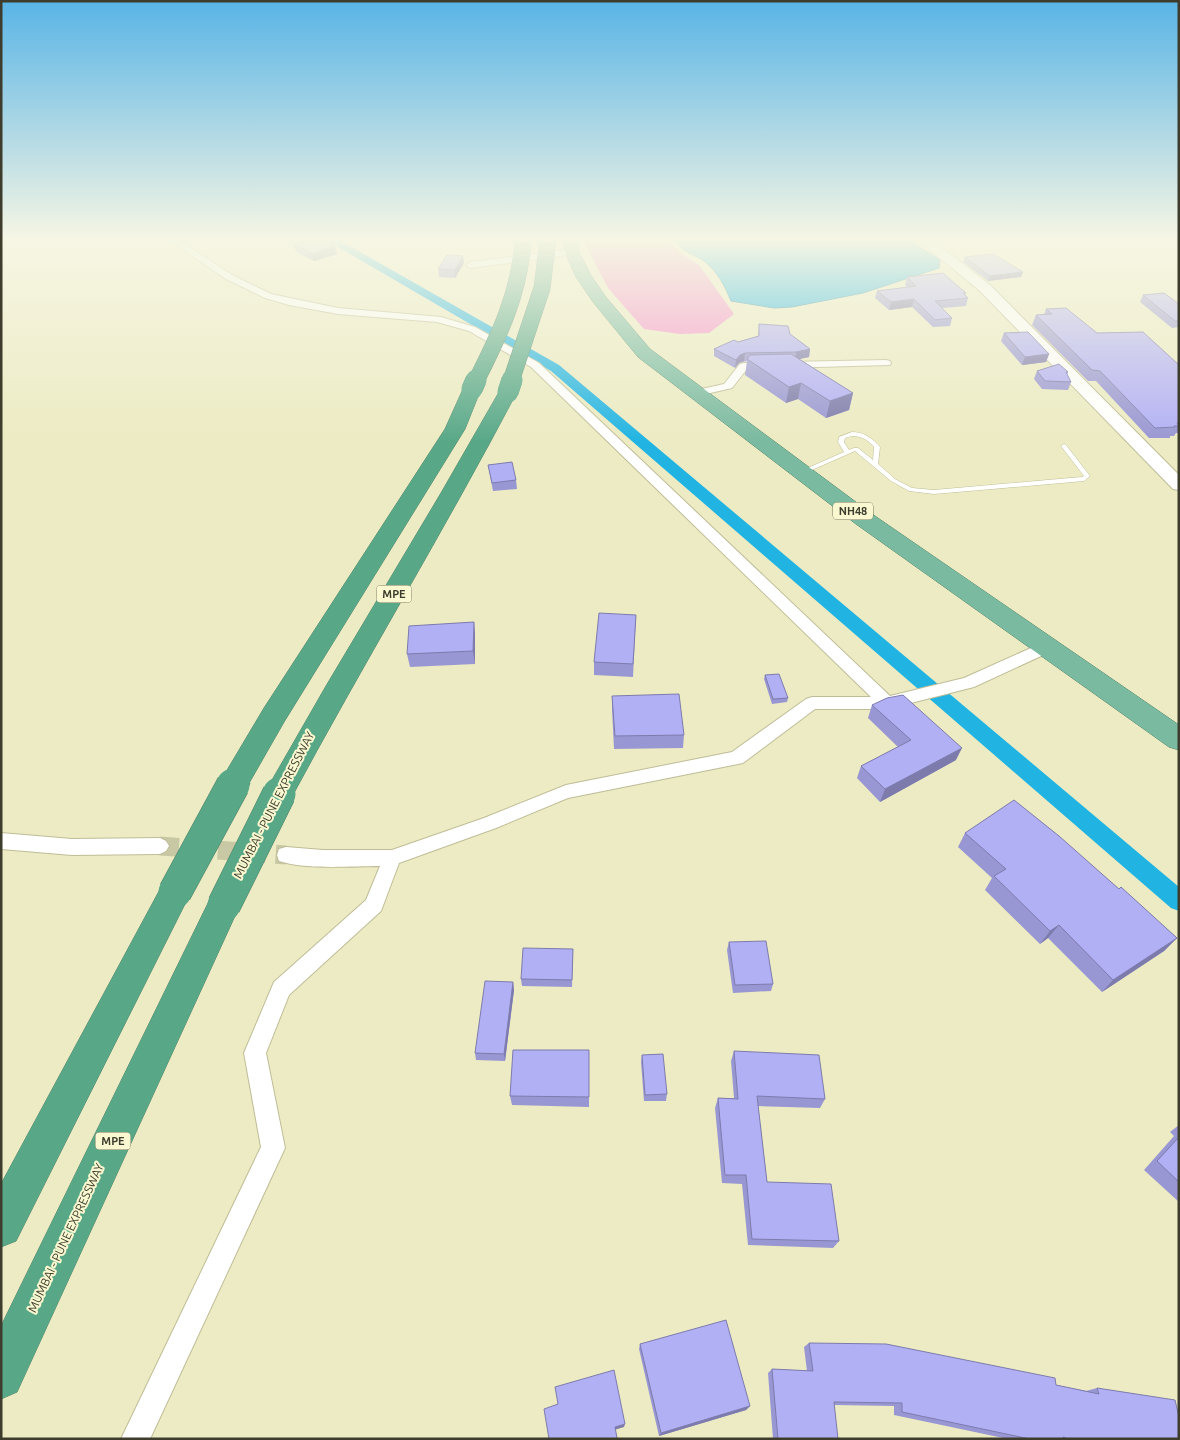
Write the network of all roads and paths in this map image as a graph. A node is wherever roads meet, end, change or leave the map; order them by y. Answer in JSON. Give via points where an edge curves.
{"nodes":[{"id":1,"x":317,"y":307,"type":"edge"},
{"id":2,"x":509,"y":307,"type":"edge"},
{"id":3,"x":536,"y":307,"type":"edge"},
{"id":4,"x":606,"y":307,"type":"edge"},
{"id":5,"x":1004,"y":307,"type":"edge"},
{"id":6,"x":886,"y":364,"type":"dead end"},
{"id":7,"x":697,"y":392,"type":"junction"},
{"id":8,"x":1064,"y":446,"type":"dead end"},
{"id":9,"x":848,"y":452,"type":"junction"},
{"id":10,"x":876,"y":465,"type":"junction"},
{"id":11,"x":802,"y":472,"type":"junction"},
{"id":12,"x":1179,"y":485,"type":"edge"},
{"id":13,"x":1047,"y":647,"type":"junction"},
{"id":14,"x":887,"y":703,"type":"junction"},
{"id":15,"x":1179,"y":739,"type":"edge"},
{"id":16,"x":1,"y":841,"type":"edge"},
{"id":17,"x":160,"y":846,"type":"tunnel mouth"},
{"id":18,"x":286,"y":855,"type":"tunnel mouth"},
{"id":19,"x":392,"y":858,"type":"junction"},
{"id":20,"x":1,"y":1226,"type":"edge"},
{"id":21,"x":1,"y":1376,"type":"edge"},
{"id":22,"x":135,"y":1439,"type":"edge"}],
"edges":[{"from":1,"to":14,"type":"street","via":[[438,319],[472,330],[535,365]]},
{"from":2,"to":20,"type":"highway","number":"MPE","bridge":true,"via":[[455,429],[274,715],[207,830]]},
{"from":3,"to":21,"type":"highway","name":"MUMBAI - PUNE EXPRESSWAY","number":"MPE","bridge":true,"via":[[508,392],[317,723],[256,838]]},
{"from":4,"to":7,"type":"highway","number":"NH48","via":[[644,352]]},
{"from":5,"to":12,"type":"main road"},
{"from":6,"to":7,"type":"street","via":[[744,366],[728,386]]},
{"from":7,"to":11,"type":"highway","number":"NH48"},
{"from":8,"to":10,"type":"lane","via":[[1087,476],[1084,479],[934,492],[911,490]]},
{"from":9,"to":10,"type":"lane","via":[[856,449]]},
{"from":9,"to":10,"type":"lane","via":[[841,442],[842,437],[861,433],[877,447]]},
{"from":9,"to":11,"type":"lane"},
{"from":11,"to":13,"type":"highway","number":"NH48"},
{"from":13,"to":14,"type":"street","via":[[968,683]]},
{"from":13,"to":15,"type":"highway","number":"NH48"},
{"from":14,"to":19,"type":"street","via":[[812,703],[737,758],[566,792]]},
{"from":16,"to":17,"type":"street","via":[[72,847]]},
{"from":18,"to":19,"type":"street"},
{"from":19,"to":22,"type":"street","via":[[374,905],[281,989],[255,1053],[272,1148]]}]}
